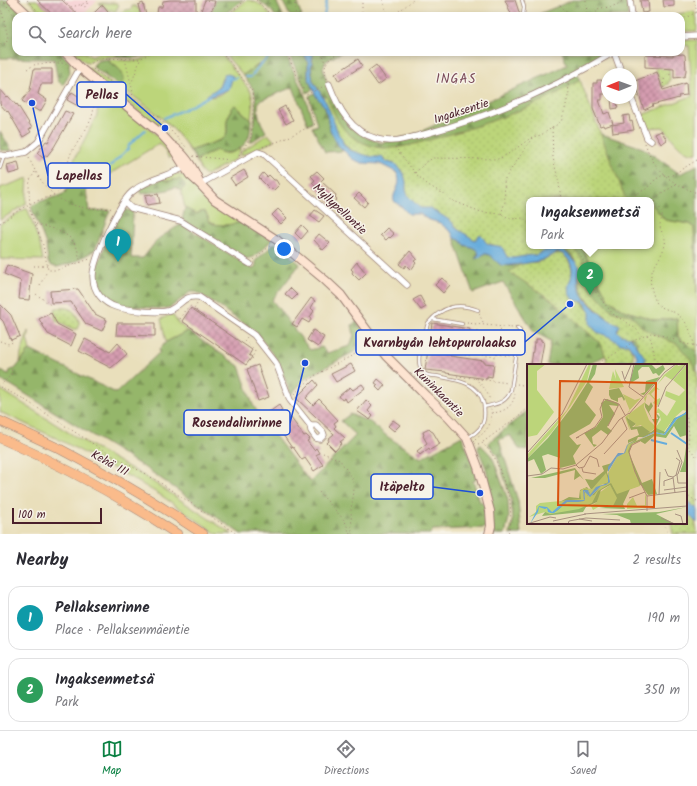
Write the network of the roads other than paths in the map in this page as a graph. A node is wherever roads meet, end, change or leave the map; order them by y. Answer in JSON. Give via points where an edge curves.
{"nodes":[{"id":1,"x":522,"y":0,"type":"edge"},
{"id":2,"x":630,"y":0,"type":"edge"},
{"id":3,"x":11,"y":1,"type":"edge"},
{"id":4,"x":24,"y":12,"type":"edge"},
{"id":5,"x":523,"y":12,"type":"edge"},
{"id":6,"x":632,"y":12,"type":"edge"},
{"id":7,"x":697,"y":36,"type":"edge"},
{"id":8,"x":685,"y":37,"type":"edge"},
{"id":9,"x":69,"y":56,"type":"edge"},
{"id":10,"x":607,"y":56,"type":"edge"},
{"id":11,"x":615,"y":56,"type":"edge"},
{"id":12,"x":78,"y":65,"type":"junction"},
{"id":13,"x":620,"y":68,"type":"edge"},
{"id":14,"x":329,"y":84,"type":"road end"},
{"id":15,"x":634,"y":104,"type":"edge"},
{"id":16,"x":651,"y":141,"type":"dead end"},
{"id":17,"x":2,"y":155,"type":"edge"},
{"id":18,"x":189,"y":162,"type":"junction"},
{"id":19,"x":0,"y":168,"type":"edge"},
{"id":20,"x":200,"y":184,"type":"junction"},
{"id":21,"x":124,"y":201,"type":"junction"},
{"id":22,"x":250,"y":264,"type":"road end"},
{"id":23,"x":407,"y":285,"type":"dead end"},
{"id":24,"x":478,"y":310,"type":"road end"},
{"id":25,"x":431,"y":319,"type":"junction"},
{"id":26,"x":462,"y":324,"type":"road end"},
{"id":27,"x":517,"y":328,"type":"road end"},
{"id":28,"x":484,"y":407,"type":"junction"},
{"id":29,"x":0,"y":421,"type":"edge"},
{"id":30,"x":310,"y":425,"type":"dead end"},
{"id":31,"x":0,"y":438,"type":"edge"},
{"id":32,"x":467,"y":438,"type":"junction"},
{"id":33,"x":177,"y":534,"type":"edge"},
{"id":34,"x":203,"y":534,"type":"edge"},
{"id":35,"x":489,"y":534,"type":"edge"}],
"edges":[{"from":1,"to":5,"type":"lane"},
{"from":2,"to":6,"type":"street"},
{"from":3,"to":4,"type":"main road"},
{"from":7,"to":8,"type":"street"},
{"from":9,"to":12,"type":"main road","name":"Kuninkaantie"},
{"from":10,"to":14,"type":"street","name":"Ingaksentie","via":[[567,79],[503,109],[473,120],[390,141],[377,139],[354,126],[345,116]]},
{"from":11,"to":13,"type":"street"},
{"from":12,"to":17,"type":"street","via":[[74,78],[38,142],[26,152]]},
{"from":12,"to":18,"type":"main road","name":"Kuninkaantie","via":[[183,153]]},
{"from":15,"to":16,"type":"street","via":[[646,138]]},
{"from":17,"to":19,"type":"lane"},
{"from":18,"to":20,"type":"main road","name":"Kuninkaantie"},
{"from":18,"to":21,"type":"street","via":[[138,187]]},
{"from":20,"to":23,"type":"street","name":"Myllypellontie","via":[[258,152],[264,154]]},
{"from":20,"to":32,"type":"main road","name":"Kuninkaantie","via":[[215,200],[276,240],[341,295],[386,356]]},
{"from":21,"to":22,"type":"street","via":[[131,208],[181,221]]},
{"from":21,"to":30,"type":"street","via":[[118,209],[93,271],[95,289],[100,297],[116,307],[163,312],[175,308],[191,296],[199,297],[254,335],[276,362],[290,400]]},
{"from":24,"to":25,"type":"lane","via":[[456,305]]},
{"from":25,"to":26,"type":"lane"},
{"from":25,"to":28,"type":"lane","via":[[420,352],[422,372],[469,384],[478,392]]},
{"from":27,"to":28,"type":"lane","via":[[520,331],[509,396],[504,401]]},
{"from":28,"to":32,"type":"lane","via":[[484,422]]},
{"from":29,"to":34,"type":"highway","name":"Kehä III","via":[[105,473]]},
{"from":31,"to":33,"type":"highway","name":"Kehä III","via":[[102,488]]},
{"from":32,"to":35,"type":"main road","name":"Kuninkaantie","via":[[490,511]]}]}
